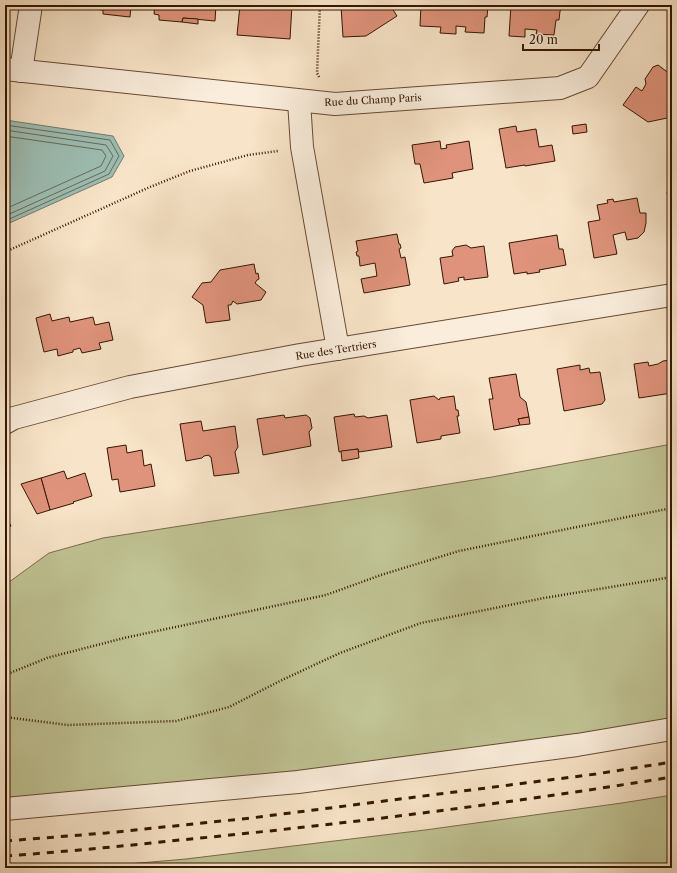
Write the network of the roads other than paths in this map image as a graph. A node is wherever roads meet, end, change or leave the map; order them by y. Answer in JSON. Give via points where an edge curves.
{"nodes":[{"id":1,"x":31,"y":5,"type":"edge"},
{"id":2,"x":638,"y":5,"type":"edge"},
{"id":3,"x":13,"y":70,"type":"edge"},
{"id":4,"x":299,"y":101,"type":"junction"},
{"id":5,"x":672,"y":295,"type":"edge"},
{"id":6,"x":338,"y":349,"type":"junction"},
{"id":7,"x":5,"y":422,"type":"edge"},
{"id":8,"x":672,"y":729,"type":"edge"},
{"id":9,"x":5,"y":809,"type":"edge"}],
"edges":[{"from":1,"to":3,"type":"street","name":"Rue du Champ Paris"},
{"from":2,"to":4,"type":"street","name":"Rue du Champ Paris","via":[[588,77],[560,88],[335,104]]},
{"from":3,"to":4,"type":"street","name":"Rue du Champ Paris"},
{"from":4,"to":6,"type":"street","via":[[302,147]]},
{"from":5,"to":6,"type":"street","name":"Rue des Tertriers"},
{"from":6,"to":7,"type":"street","name":"Rue des Tertriers","via":[[130,387]]},
{"from":8,"to":9,"type":"street","via":[[577,745],[298,782]]}]}
